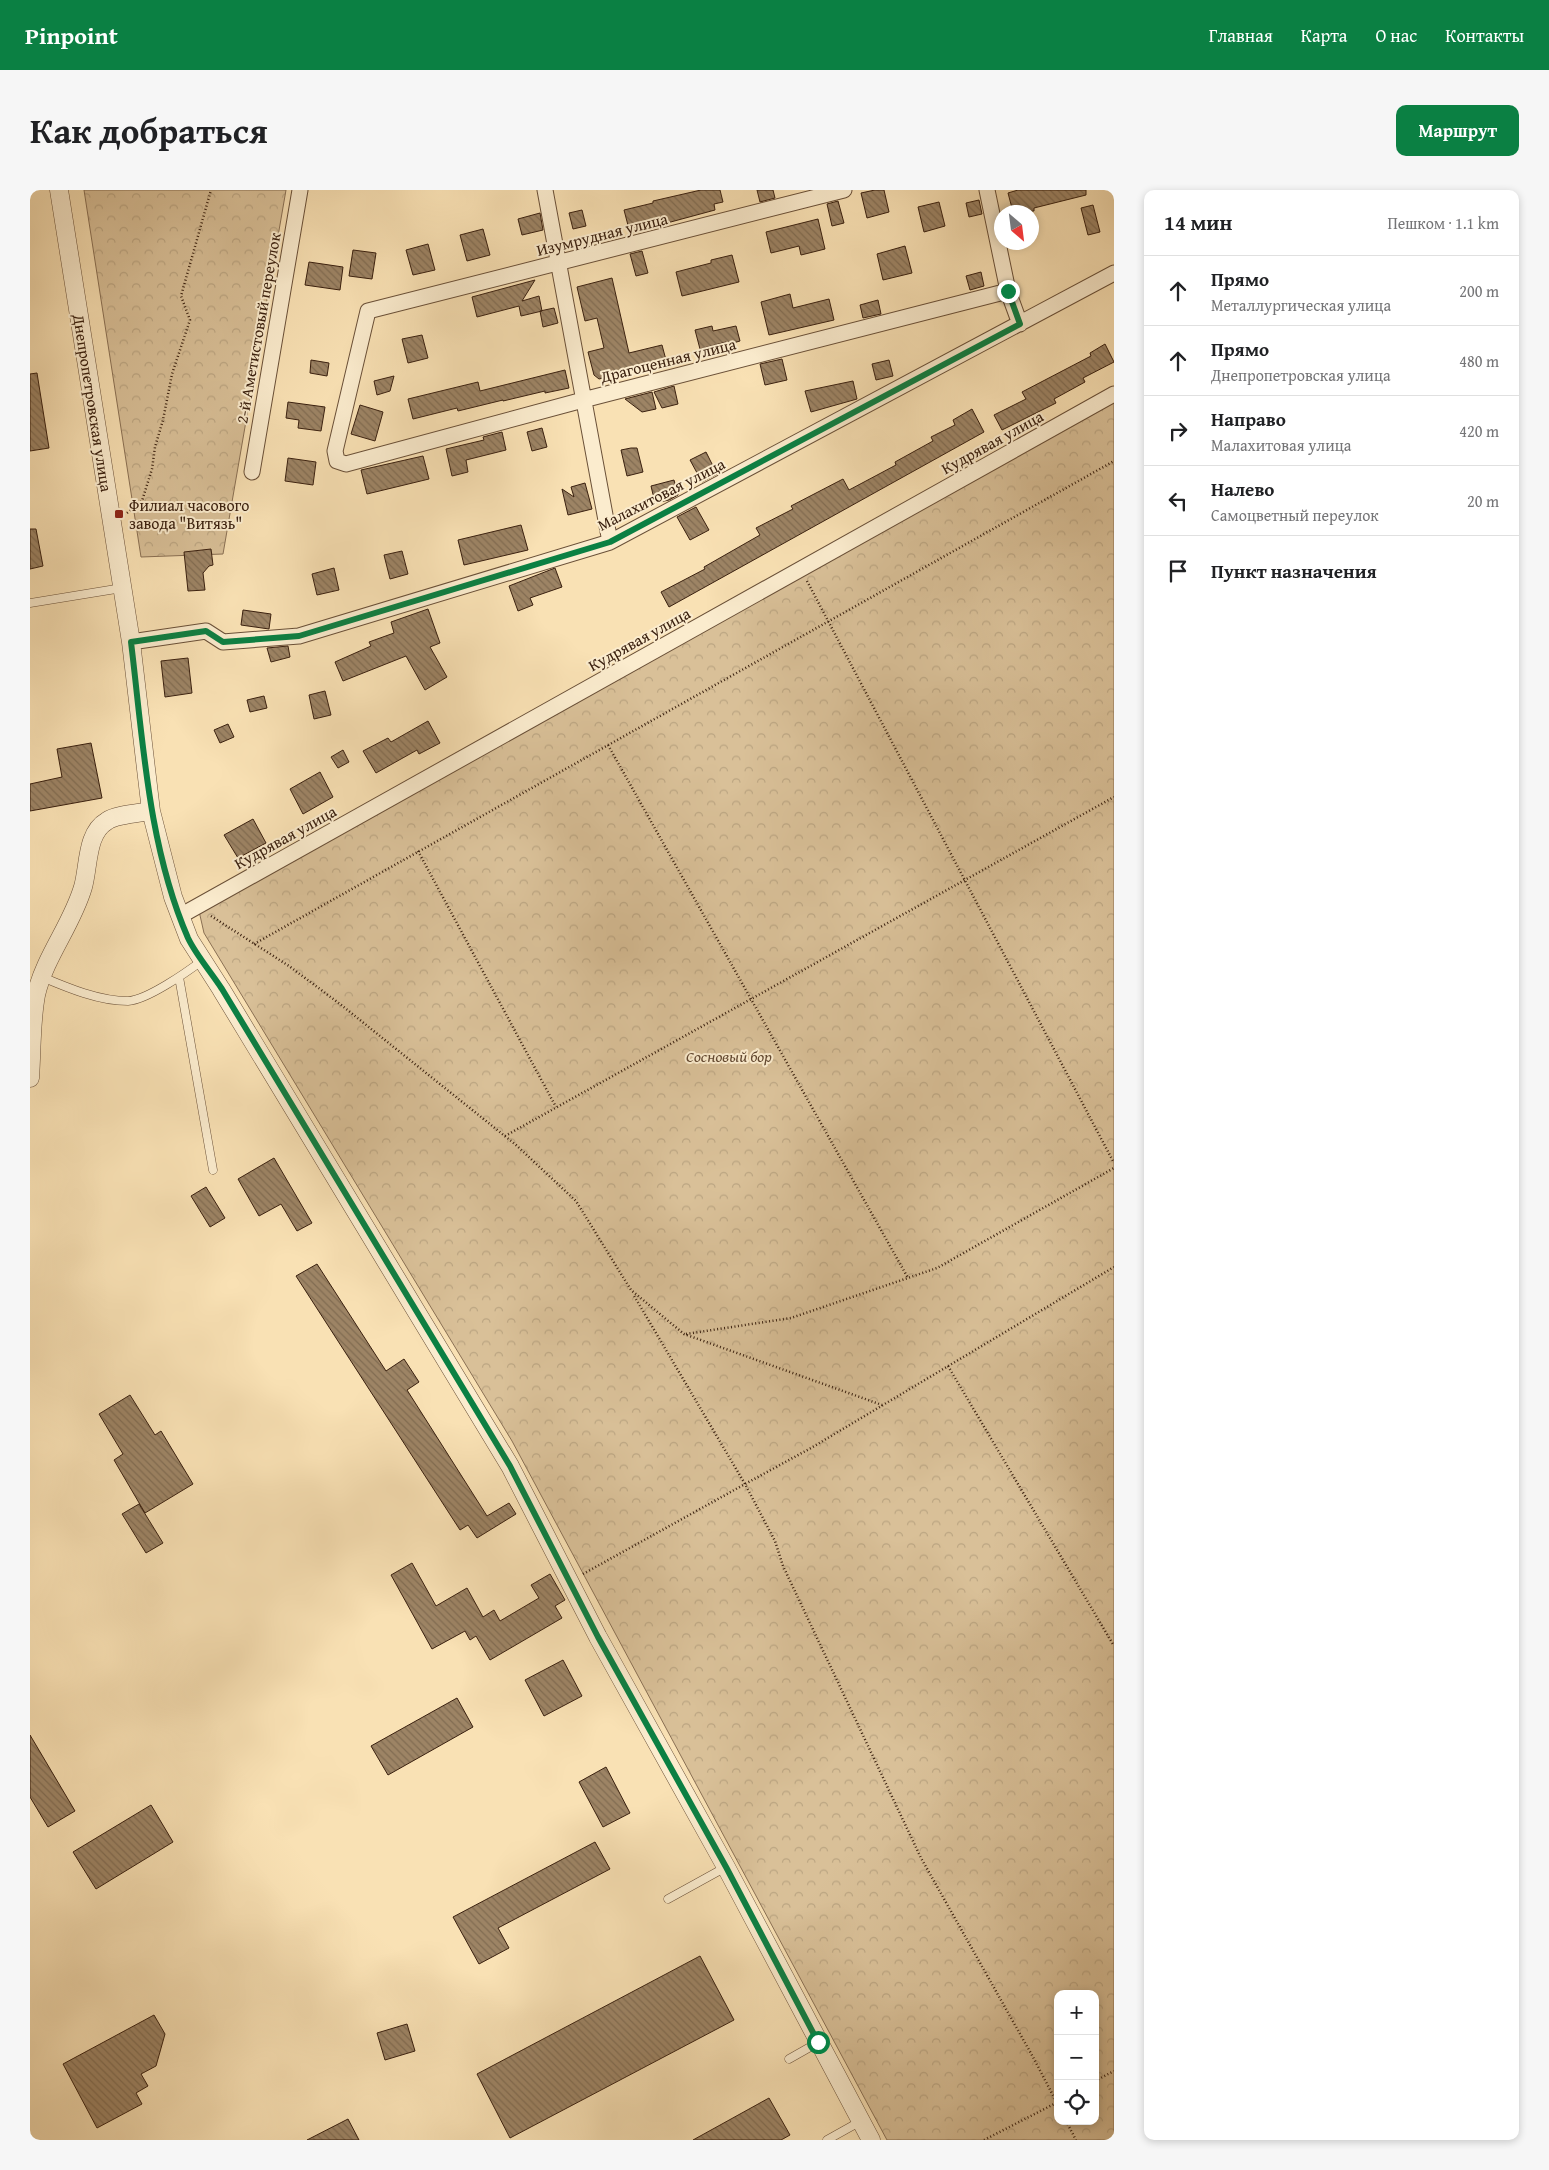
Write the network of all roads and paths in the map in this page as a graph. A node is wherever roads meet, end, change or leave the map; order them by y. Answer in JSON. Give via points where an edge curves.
{"nodes":[{"id":1,"x":58,"y":190,"type":"edge"},
{"id":2,"x":211,"y":190,"type":"edge"},
{"id":3,"x":300,"y":190,"type":"edge"},
{"id":4,"x":545,"y":190,"type":"edge"},
{"id":5,"x":844,"y":190,"type":"edge"},
{"id":6,"x":987,"y":190,"type":"edge"},
{"id":7,"x":560,"y":263,"type":"junction"},
{"id":8,"x":1114,"y":273,"type":"edge"},
{"id":9,"x":1008,"y":291,"type":"junction"},
{"id":10,"x":1020,"y":324,"type":"junction"},
{"id":11,"x":1114,"y":394,"type":"edge"},
{"id":12,"x":582,"y":400,"type":"junction"},
{"id":13,"x":337,"y":461,"type":"joint"},
{"id":14,"x":1114,"y":461,"type":"edge"},
{"id":15,"x":252,"y":472,"type":"dead end"},
{"id":16,"x":112,"y":525,"type":"junction"},
{"id":17,"x":610,"y":542,"type":"junction"},
{"id":18,"x":801,"y":569,"type":"junction"},
{"id":19,"x":122,"y":588,"type":"junction"},
{"id":20,"x":30,"y":603,"type":"edge"},
{"id":21,"x":827,"y":622,"type":"junction"},
{"id":22,"x":131,"y":642,"type":"junction"},
{"id":23,"x":608,"y":745,"type":"junction"},
{"id":24,"x":1114,"y":797,"type":"edge"},
{"id":25,"x":151,"y":811,"type":"junction"},
{"id":26,"x":418,"y":851,"type":"junction"},
{"id":27,"x":963,"y":880,"type":"junction"},
{"id":28,"x":205,"y":912,"type":"dead end"},
{"id":29,"x":180,"y":916,"type":"junction"},
{"id":30,"x":254,"y":944,"type":"junction"},
{"id":31,"x":203,"y":960,"type":"junction"},
{"id":32,"x":42,"y":977,"type":"junction"},
{"id":33,"x":179,"y":977,"type":"junction"},
{"id":34,"x":751,"y":998,"type":"junction"},
{"id":35,"x":30,"y":1078,"type":"edge"},
{"id":36,"x":556,"y":1107,"type":"junction"},
{"id":37,"x":505,"y":1136,"type":"junction"},
{"id":38,"x":1114,"y":1163,"type":"edge"},
{"id":39,"x":1114,"y":1168,"type":"edge"},
{"id":40,"x":213,"y":1170,"type":"dead end"},
{"id":41,"x":1114,"y":1267,"type":"edge"},
{"id":42,"x":908,"y":1278,"type":"junction"},
{"id":43,"x":630,"y":1290,"type":"junction"},
{"id":44,"x":684,"y":1334,"type":"junction"},
{"id":45,"x":948,"y":1366,"type":"junction"},
{"id":46,"x":882,"y":1405,"type":"junction"},
{"id":47,"x":745,"y":1484,"type":"junction"},
{"id":48,"x":570,"y":1582,"type":"junction"},
{"id":49,"x":1114,"y":1646,"type":"edge"},
{"id":50,"x":726,"y":1867,"type":"junction"},
{"id":51,"x":668,"y":1900,"type":"dead end"},
{"id":52,"x":818,"y":2042,"type":"junction"},
{"id":53,"x":789,"y":2059,"type":"dead end"},
{"id":54,"x":1114,"y":2071,"type":"edge"},
{"id":55,"x":1097,"y":2080,"type":"edge"},
{"id":56,"x":1054,"y":2097,"type":"edge"},
{"id":57,"x":1054,"y":2105,"type":"edge"},
{"id":58,"x":861,"y":2121,"type":"junction"},
{"id":59,"x":1068,"y":2125,"type":"edge"},
{"id":60,"x":828,"y":2140,"type":"edge"},
{"id":61,"x":871,"y":2140,"type":"edge"},
{"id":62,"x":984,"y":2140,"type":"edge"},
{"id":63,"x":1076,"y":2140,"type":"edge"}],
"edges":[{"from":1,"to":16,"type":"street","name":"Днепропетровская улица"},
{"from":2,"to":16,"type":"path","via":[[181,296],[190,320],[172,374],[152,469],[142,501]]},
{"from":3,"to":15,"type":"street","name":"2-й Аметистовый переулок"},
{"from":4,"to":7,"type":"street"},
{"from":5,"to":7,"type":"street","name":"Изумрудная улица"},
{"from":6,"to":9,"type":"street"},
{"from":7,"to":12,"type":"street"},
{"from":7,"to":13,"type":"street","name":"Изумрудная улица","via":[[368,311],[335,451]]},
{"from":8,"to":10,"type":"street","name":"Малахитовая улица"},
{"from":9,"to":10,"type":"street"},
{"from":9,"to":12,"type":"street","name":"Драгоценная улица"},
{"from":10,"to":17,"type":"street","name":"Малахитовая улица"},
{"from":11,"to":18,"type":"street","name":"Кудрявая улица"},
{"from":12,"to":13,"type":"street","name":"Драгоценная улица","via":[[346,464]]},
{"from":12,"to":17,"type":"street"},
{"from":14,"to":21,"type":"path"},
{"from":16,"to":19,"type":"street","name":"Днепропетровская улица"},
{"from":17,"to":22,"type":"street","name":"Малахитовая улица","via":[[299,636],[223,642],[206,631]]},
{"from":18,"to":21,"type":"path"},
{"from":18,"to":29,"type":"street","name":"Кудрявая улица"},
{"from":19,"to":20,"type":"lane"},
{"from":19,"to":22,"type":"street","name":"Днепропетровская улица"},
{"from":21,"to":23,"type":"path"},
{"from":21,"to":27,"type":"path"},
{"from":22,"to":25,"type":"street","name":"Днепропетровская улица"},
{"from":23,"to":26,"type":"path"},
{"from":23,"to":34,"type":"path"},
{"from":24,"to":27,"type":"path"},
{"from":25,"to":29,"type":"street","name":"Днепропетровская улица"},
{"from":25,"to":32,"type":"street","via":[[107,820],[94,833],[83,887]]},
{"from":26,"to":30,"type":"path"},
{"from":26,"to":36,"type":"path"},
{"from":27,"to":34,"type":"path"},
{"from":27,"to":38,"type":"path"},
{"from":28,"to":30,"type":"path"},
{"from":29,"to":31,"type":"street","name":"Днепропетровская улица","via":[[189,939]]},
{"from":30,"to":37,"type":"path","via":[[380,1034]]},
{"from":31,"to":33,"type":"lane"},
{"from":31,"to":48,"type":"street","name":"Днепропетровская улица","via":[[510,1466]]},
{"from":32,"to":33,"type":"lane","via":[[72,989],[129,1001]]},
{"from":32,"to":35,"type":"street","via":[[30,1044]]},
{"from":33,"to":40,"type":"lane"},
{"from":34,"to":36,"type":"path"},
{"from":34,"to":42,"type":"path"},
{"from":36,"to":37,"type":"path"},
{"from":37,"to":43,"type":"path","via":[[576,1201]]},
{"from":39,"to":42,"type":"path","via":[[938,1268]]},
{"from":41,"to":45,"type":"path"},
{"from":42,"to":44,"type":"path","via":[[792,1318]]},
{"from":43,"to":44,"type":"path"},
{"from":43,"to":47,"type":"path"},
{"from":44,"to":46,"type":"path"},
{"from":45,"to":46,"type":"path"},
{"from":45,"to":49,"type":"path"},
{"from":46,"to":47,"type":"path"},
{"from":47,"to":48,"type":"path"},
{"from":47,"to":56,"type":"path","via":[[775,1541],[783,1566],[921,1858]]},
{"from":48,"to":50,"type":"street","name":"Днепропетровская улица"},
{"from":50,"to":51,"type":"lane"},
{"from":50,"to":52,"type":"street","name":"Днепропетровская улица"},
{"from":52,"to":53,"type":"lane"},
{"from":52,"to":58,"type":"street","name":"Днепропетровская улица"},
{"from":54,"to":55,"type":"path"},
{"from":57,"to":62,"type":"path"},
{"from":58,"to":60,"type":"lane"},
{"from":58,"to":61,"type":"street","name":"Днепропетровская улица"},
{"from":59,"to":63,"type":"path"}]}
